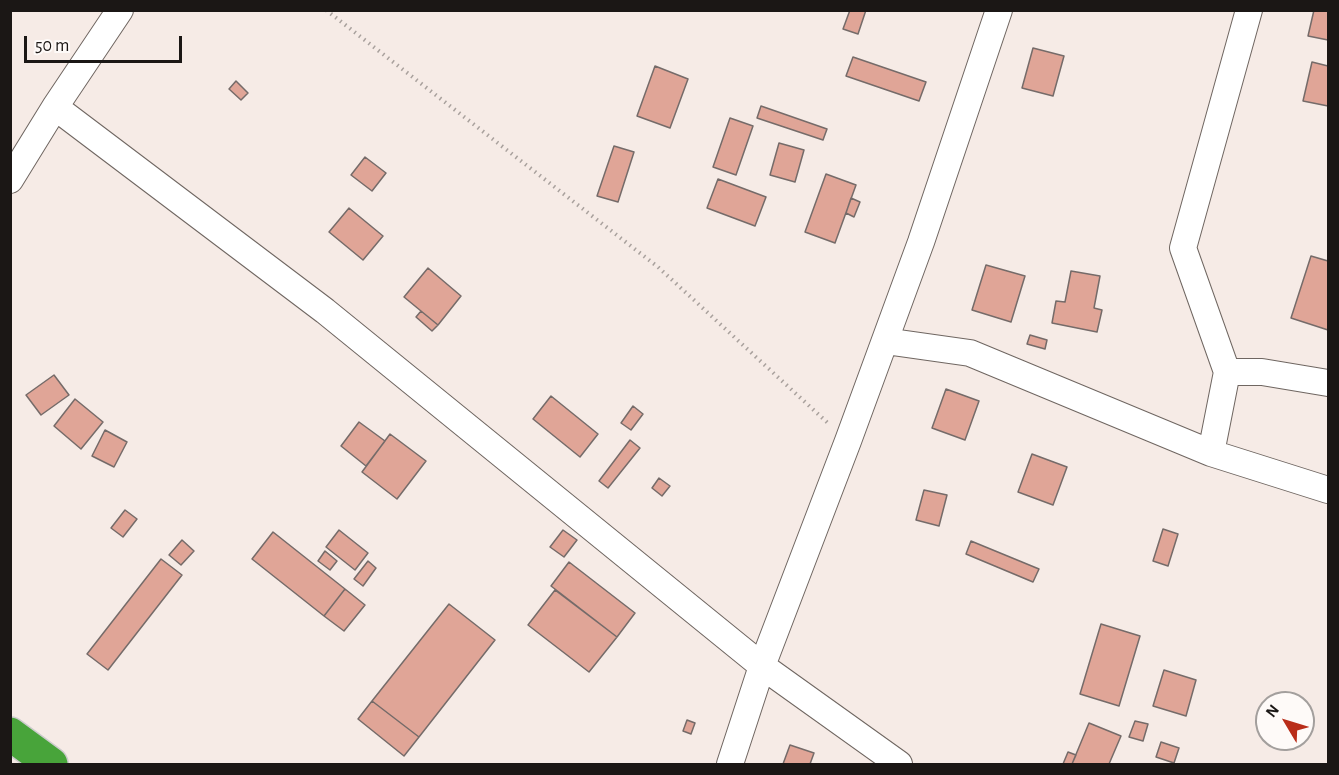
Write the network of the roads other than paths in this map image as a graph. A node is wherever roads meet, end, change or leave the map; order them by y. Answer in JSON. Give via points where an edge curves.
{"nodes":[{"id":1,"x":120,"y":10,"type":"edge"},
{"id":2,"x":999,"y":10,"type":"edge"},
{"id":3,"x":1249,"y":10,"type":"edge"},
{"id":4,"x":55,"y":107,"type":"junction"},
{"id":5,"x":10,"y":180,"type":"edge"},
{"id":6,"x":885,"y":341,"type":"junction"},
{"id":7,"x":1227,"y":372,"type":"junction"},
{"id":8,"x":1329,"y":383,"type":"edge"},
{"id":9,"x":1211,"y":453,"type":"junction"},
{"id":10,"x":1329,"y":490,"type":"edge"},
{"id":11,"x":762,"y":666,"type":"junction"},
{"id":12,"x":10,"y":734,"type":"edge"},
{"id":13,"x":51,"y":765,"type":"edge"},
{"id":14,"x":730,"y":765,"type":"edge"},
{"id":15,"x":899,"y":765,"type":"edge"}],
"edges":[{"from":1,"to":4,"type":"street"},
{"from":2,"to":6,"type":"street"},
{"from":3,"to":7,"type":"street","via":[[1183,248]]},
{"from":4,"to":5,"type":"street"},
{"from":4,"to":11,"type":"street","via":[[325,311]]},
{"from":6,"to":9,"type":"street","via":[[970,354]]},
{"from":6,"to":11,"type":"street"},
{"from":7,"to":8,"type":"street","via":[[1262,372]]},
{"from":7,"to":9,"type":"street"},
{"from":9,"to":10,"type":"street"},
{"from":11,"to":14,"type":"street"},
{"from":11,"to":15,"type":"street"},
{"from":12,"to":13,"type":"highway"}]}
